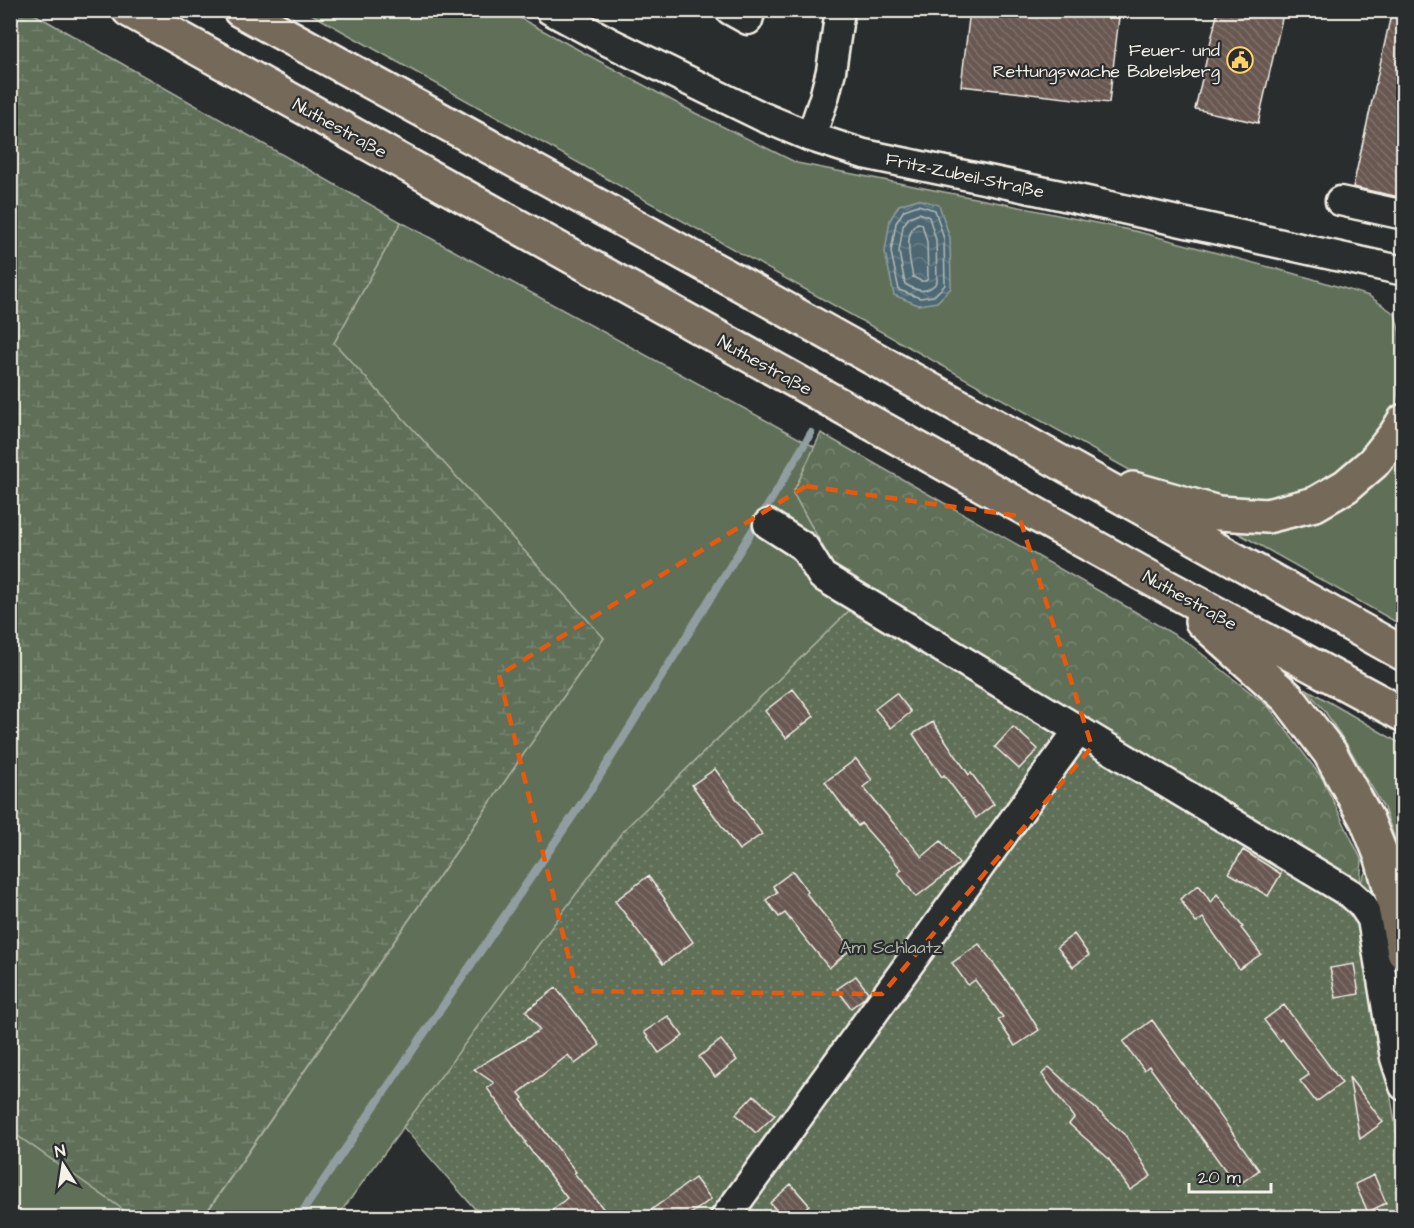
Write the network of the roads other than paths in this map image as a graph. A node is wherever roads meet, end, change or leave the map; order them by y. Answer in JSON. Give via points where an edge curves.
{"nodes":[{"id":1,"x":129,"y":10,"type":"edge"},
{"id":2,"x":240,"y":10,"type":"edge"},
{"id":3,"x":550,"y":10,"type":"edge"},
{"id":4,"x":730,"y":10,"type":"edge"},
{"id":5,"x":751,"y":10,"type":"edge"},
{"id":6,"x":840,"y":10,"type":"edge"},
{"id":7,"x":811,"y":137,"type":"junction"},
{"id":8,"x":1340,"y":201,"type":"dead end"},
{"id":9,"x":1404,"y":215,"type":"edge"},
{"id":10,"x":1404,"y":271,"type":"edge"},
{"id":11,"x":1404,"y":421,"type":"edge"},
{"id":12,"x":1084,"y":476,"type":"junction"},
{"id":13,"x":768,"y":524,"type":"dead end"},
{"id":14,"x":1152,"y":579,"type":"junction"},
{"id":15,"x":1404,"y":654,"type":"edge"},
{"id":16,"x":1404,"y":715,"type":"edge"},
{"id":17,"x":1078,"y":731,"type":"junction"},
{"id":18,"x":1404,"y":952,"type":"edge"},
{"id":19,"x":1404,"y":1086,"type":"edge"},
{"id":20,"x":725,"y":1218,"type":"edge"}],
"edges":[{"from":1,"to":14,"type":"highway","name":"Nuthestraße"},
{"from":2,"to":12,"type":"highway"},
{"from":3,"to":7,"type":"street","name":"Fritz-Zubeil-Straße","via":[[619,47]]},
{"from":4,"to":5,"type":"street","via":[[748,20]]},
{"from":6,"to":7,"type":"street","via":[[831,71]]},
{"from":7,"to":10,"type":"street","name":"Fritz-Zubeil-Straße","via":[[864,154]]},
{"from":8,"to":9,"type":"street"},
{"from":11,"to":12,"type":"highway","via":[[1373,463],[1346,486],[1315,504],[1267,516],[1218,513]]},
{"from":12,"to":15,"type":"highway"},
{"from":13,"to":17,"type":"street","via":[[804,548],[822,576]]},
{"from":14,"to":16,"type":"highway","name":"Nuthestraße"},
{"from":14,"to":18,"type":"highway","via":[[1288,698],[1330,753],[1367,820],[1381,855]]},
{"from":17,"to":19,"type":"street","via":[[1352,894],[1362,904],[1372,919],[1395,1058]]},
{"from":17,"to":20,"type":"street"}]}
